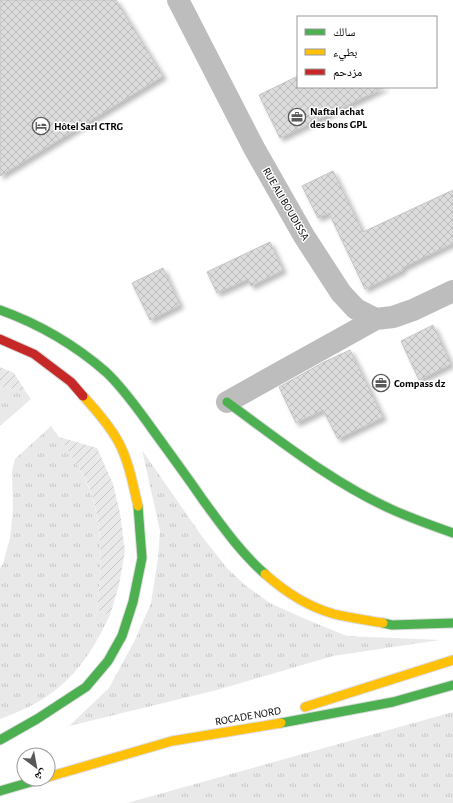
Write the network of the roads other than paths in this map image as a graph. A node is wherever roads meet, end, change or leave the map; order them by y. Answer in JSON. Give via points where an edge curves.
{"nodes":[{"id":1,"x":178,"y":0,"type":"edge"},
{"id":2,"x":453,"y":291,"type":"edge"},
{"id":3,"x":0,"y":310,"type":"edge"},
{"id":4,"x":376,"y":319,"type":"junction"},
{"id":5,"x":0,"y":339,"type":"edge"},
{"id":6,"x":227,"y":402,"type":"joint"},
{"id":7,"x":453,"y":533,"type":"edge"},
{"id":8,"x":453,"y":623,"type":"edge"},
{"id":9,"x":453,"y":660,"type":"edge"},
{"id":10,"x":453,"y":685,"type":"edge"},
{"id":11,"x":0,"y":740,"type":"edge"},
{"id":12,"x":172,"y":741,"type":"junction"},
{"id":13,"x":56,"y":775,"type":"edge"},
{"id":14,"x":16,"y":786,"type":"edge"},
{"id":15,"x":0,"y":791,"type":"edge"}],
"edges":[{"from":1,"to":4,"type":"street","name":"RUE ALI BOUDISSA","via":[[254,148],[304,236],[341,293],[356,309]]},
{"from":2,"to":4,"type":"street","via":[[413,310],[393,317]]},
{"from":3,"to":8,"type":"highway","via":[[43,328],[107,373],[132,401],[250,562],[277,585],[309,604],[334,614],[392,625]]},
{"from":4,"to":6,"type":"street"},
{"from":5,"to":11,"type":"highway","via":[[34,354],[72,382],[119,443],[129,468],[139,508],[142,552],[133,602],[122,636],[108,661],[86,687]]},
{"from":6,"to":7,"type":"highway","via":[[306,460],[365,495],[406,516]]},
{"from":9,"to":12,"type":"highway","via":[[292,711]]},
{"from":10,"to":12,"type":"highway","name":"ROCADE NORD","via":[[393,702],[338,713]]},
{"from":12,"to":13,"type":"highway","name":"ROCADE NORD"},
{"from":14,"to":15,"type":"highway"}]}
